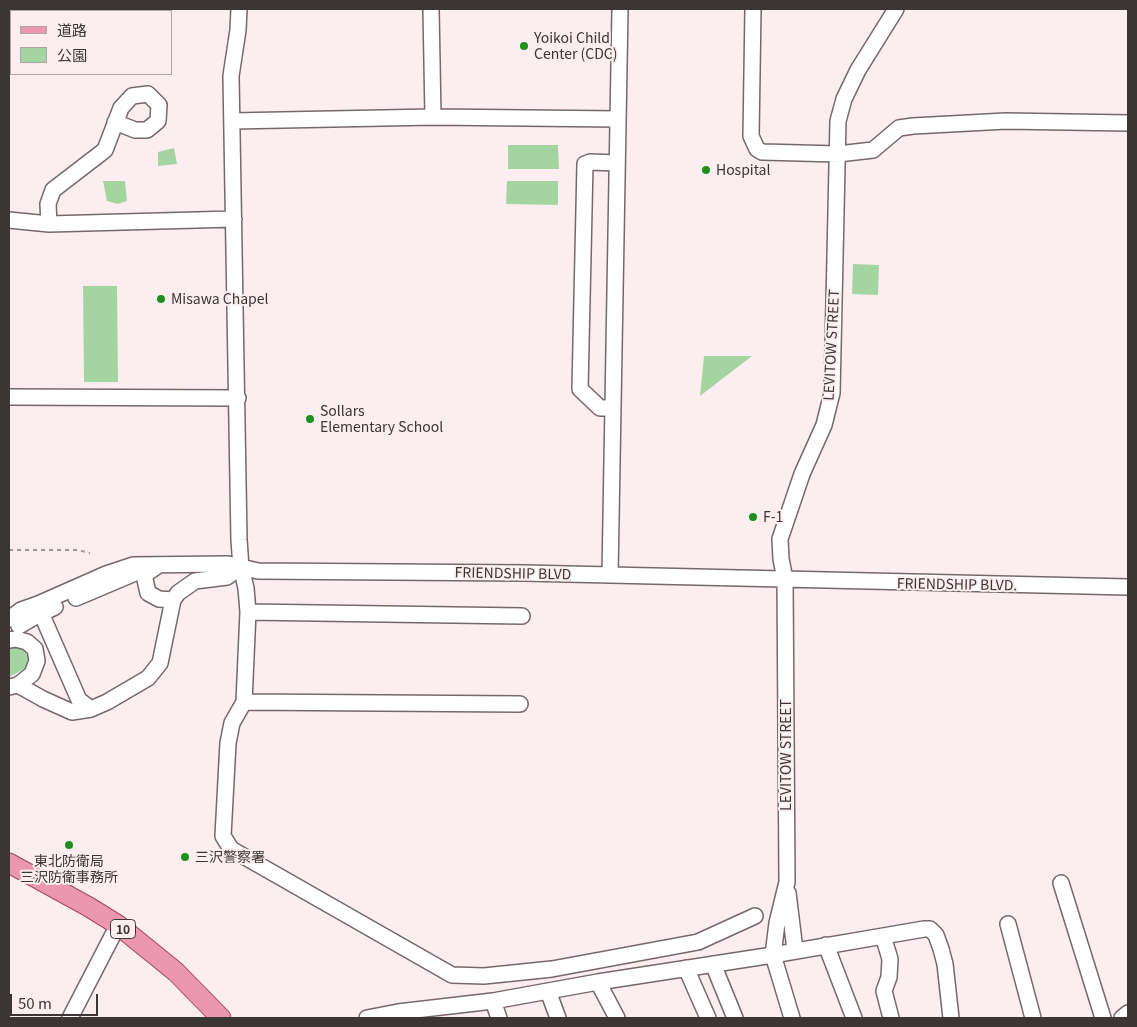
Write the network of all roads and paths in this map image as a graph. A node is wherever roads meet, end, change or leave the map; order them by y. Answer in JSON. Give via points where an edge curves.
{"nodes":[{"id":1,"x":240,"y":9,"type":"edge"},
{"id":2,"x":431,"y":9,"type":"edge"},
{"id":3,"x":620,"y":9,"type":"edge"},
{"id":4,"x":753,"y":9,"type":"edge"},
{"id":5,"x":896,"y":9,"type":"edge"},
{"id":6,"x":433,"y":117,"type":"junction"},
{"id":7,"x":618,"y":119,"type":"junction"},
{"id":8,"x":232,"y":121,"type":"junction"},
{"id":9,"x":116,"y":122,"type":"dead end"},
{"id":10,"x":1128,"y":123,"type":"edge"},
{"id":11,"x":838,"y":154,"type":"junction"},
{"id":12,"x":617,"y":163,"type":"junction"},
{"id":13,"x":234,"y":219,"type":"junction"},
{"id":14,"x":9,"y":220,"type":"edge"},
{"id":15,"x":49,"y":224,"type":"junction"},
{"id":16,"x":9,"y":397,"type":"edge"},
{"id":17,"x":238,"y":398,"type":"junction"},
{"id":18,"x":612,"y":408,"type":"junction"},
{"id":19,"x":9,"y":550,"type":"edge"},
{"id":20,"x":90,"y":553,"type":"dead end"},
{"id":21,"x":241,"y":567,"type":"junction"},
{"id":22,"x":154,"y":568,"type":"junction"},
{"id":23,"x":610,"y":574,"type":"junction"},
{"id":24,"x":785,"y":579,"type":"junction"},
{"id":25,"x":1128,"y":587,"type":"edge"},
{"id":26,"x":173,"y":600,"type":"junction"},
{"id":27,"x":40,"y":609,"type":"junction"},
{"id":28,"x":248,"y":612,"type":"junction"},
{"id":29,"x":522,"y":616,"type":"dead end"},
{"id":30,"x":14,"y":622,"type":"edge"},
{"id":31,"x":9,"y":640,"type":"edge"},
{"id":32,"x":14,"y":686,"type":"edge"},
{"id":33,"x":244,"y":702,"type":"junction"},
{"id":34,"x":520,"y":704,"type":"dead end"},
{"id":35,"x":91,"y":709,"type":"junction"},
{"id":36,"x":9,"y":864,"type":"edge"},
{"id":37,"x":786,"y":882,"type":"junction"},
{"id":38,"x":1061,"y":883,"type":"dead end"},
{"id":39,"x":755,"y":916,"type":"dead end"},
{"id":40,"x":1008,"y":924,"type":"dead end"},
{"id":41,"x":118,"y":925,"type":"junction"},
{"id":42,"x":883,"y":936,"type":"junction"},
{"id":43,"x":826,"y":945,"type":"junction"},
{"id":44,"x":795,"y":950,"type":"junction"},
{"id":45,"x":773,"y":955,"type":"junction"},
{"id":46,"x":713,"y":964,"type":"junction"},
{"id":47,"x":686,"y":968,"type":"junction"},
{"id":48,"x":598,"y":982,"type":"junction"},
{"id":49,"x":548,"y":991,"type":"junction"},
{"id":50,"x":493,"y":1001,"type":"junction"},
{"id":51,"x":1128,"y":1013,"type":"edge"},
{"id":52,"x":400,"y":1015,"type":"edge"},
{"id":53,"x":70,"y":1018,"type":"edge"},
{"id":54,"x":221,"y":1018,"type":"edge"},
{"id":55,"x":367,"y":1018,"type":"edge"},
{"id":56,"x":499,"y":1018,"type":"edge"},
{"id":57,"x":558,"y":1018,"type":"edge"},
{"id":58,"x":617,"y":1018,"type":"edge"},
{"id":59,"x":708,"y":1018,"type":"edge"},
{"id":60,"x":735,"y":1018,"type":"edge"},
{"id":61,"x":792,"y":1018,"type":"edge"},
{"id":62,"x":854,"y":1018,"type":"edge"},
{"id":63,"x":891,"y":1018,"type":"edge"},
{"id":64,"x":951,"y":1018,"type":"edge"},
{"id":65,"x":1033,"y":1018,"type":"edge"},
{"id":66,"x":1103,"y":1018,"type":"edge"},
{"id":67,"x":1122,"y":1018,"type":"edge"}],
"edges":[{"from":1,"to":8,"type":"street","via":[[231,76]]},
{"from":2,"to":6,"type":"street"},
{"from":3,"to":7,"type":"street"},
{"from":4,"to":11,"type":"street","via":[[751,136],[757,149],[762,152]]},
{"from":5,"to":11,"type":"street","name":"LEVITOW STREET","via":[[844,99],[838,121]]},
{"from":6,"to":7,"type":"street"},
{"from":6,"to":8,"type":"street"},
{"from":7,"to":12,"type":"street"},
{"from":8,"to":13,"type":"street"},
{"from":9,"to":15,"type":"street","via":[[105,150],[53,190],[48,204]]},
{"from":10,"to":11,"type":"street","via":[[1006,121],[913,126],[899,128],[873,150]]},
{"from":11,"to":24,"type":"street","name":"LEVITOW STREET","via":[[832,393],[824,425],[802,474],[780,539]]},
{"from":12,"to":18,"type":"street"},
{"from":12,"to":18,"type":"street","via":[[585,164],[580,389],[600,408]]},
{"from":13,"to":15,"type":"street"},
{"from":13,"to":17,"type":"street"},
{"from":14,"to":15,"type":"street"},
{"from":16,"to":17,"type":"street"},
{"from":17,"to":21,"type":"street"},
{"from":18,"to":23,"type":"street"},
{"from":19,"to":20,"type":"path","via":[[78,550]]},
{"from":21,"to":22,"type":"street","name":"FRIENDSHIP BLVD","via":[[228,564]]},
{"from":21,"to":23,"type":"street","name":"FRIENDSHIP BLVD","via":[[258,571]]},
{"from":21,"to":26,"type":"street","via":[[227,577],[195,581]]},
{"from":21,"to":28,"type":"street"},
{"from":22,"to":26,"type":"street","via":[[144,575],[148,593],[159,600]]},
{"from":22,"to":27,"type":"street"},
{"from":22,"to":27,"type":"street","via":[[132,565],[106,574]]},
{"from":23,"to":24,"type":"street","name":"FRIENDSHIP BLVD"},
{"from":24,"to":25,"type":"street","name":"FRIENDSHIP BLVD."},
{"from":24,"to":37,"type":"street","name":"LEVITOW STREET"},
{"from":26,"to":35,"type":"street","via":[[160,663],[148,678]]},
{"from":27,"to":30,"type":"street","via":[[21,610]]},
{"from":27,"to":35,"type":"street","via":[[79,700]]},
{"from":28,"to":29,"type":"street"},
{"from":28,"to":33,"type":"street"},
{"from":31,"to":32,"type":"street","via":[[27,642],[35,650],[37,661],[32,674]]},
{"from":32,"to":35,"type":"street","via":[[72,712]]},
{"from":33,"to":34,"type":"street"},
{"from":33,"to":39,"type":"street","via":[[232,723],[228,743],[223,836],[231,849],[452,975],[484,976],[552,968],[698,942]]},
{"from":36,"to":41,"type":"main road","number":"10"},
{"from":37,"to":44,"type":"street"},
{"from":37,"to":45,"type":"street","name":"LEVITOW STREET"},
{"from":38,"to":66,"type":"street"},
{"from":40,"to":65,"type":"street"},
{"from":41,"to":53,"type":"street"},
{"from":41,"to":54,"type":"main road","number":"10","via":[[176,972]]},
{"from":42,"to":43,"type":"street"},
{"from":42,"to":63,"type":"street","via":[[890,959],[884,991]]},
{"from":42,"to":64,"type":"street","via":[[924,929],[930,929],[936,935],[945,964]]},
{"from":43,"to":44,"type":"street"},
{"from":43,"to":62,"type":"street"},
{"from":44,"to":45,"type":"street"},
{"from":45,"to":46,"type":"street"},
{"from":45,"to":61,"type":"street"},
{"from":46,"to":47,"type":"street"},
{"from":46,"to":60,"type":"street"},
{"from":47,"to":48,"type":"street"},
{"from":47,"to":59,"type":"street"},
{"from":48,"to":49,"type":"street"},
{"from":48,"to":58,"type":"street"},
{"from":49,"to":50,"type":"street"},
{"from":49,"to":57,"type":"street"},
{"from":50,"to":52,"type":"street"},
{"from":50,"to":56,"type":"street"},
{"from":51,"to":67,"type":"street"},
{"from":52,"to":55,"type":"street"}]}
